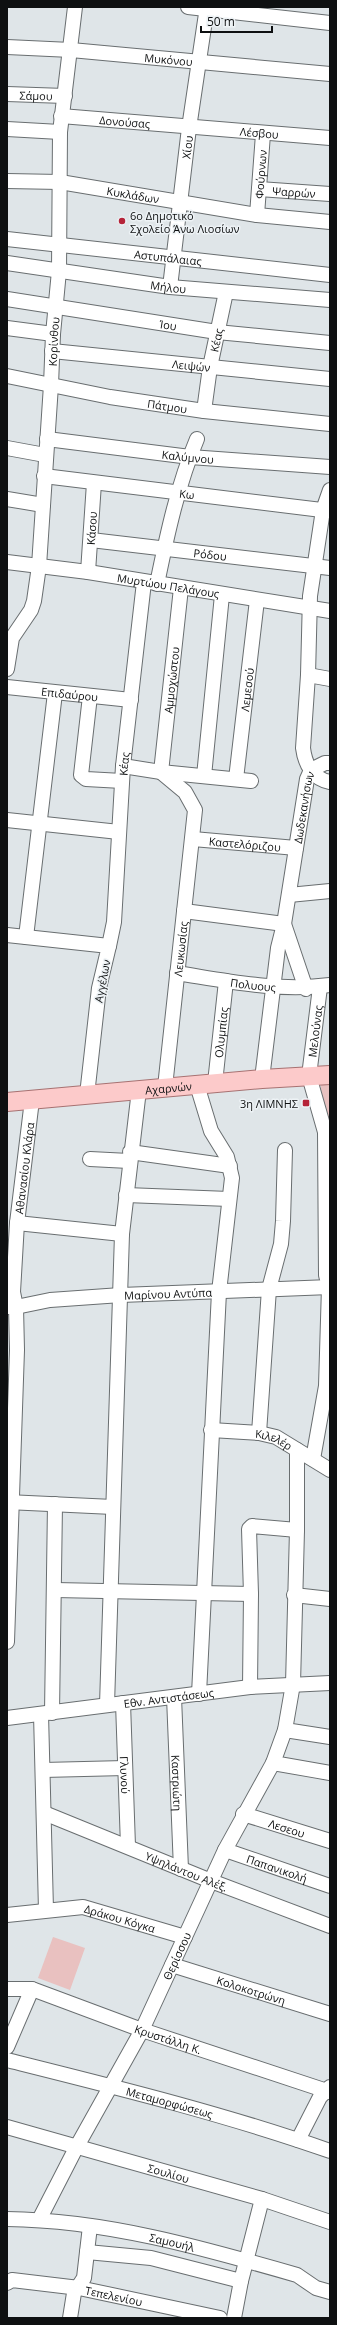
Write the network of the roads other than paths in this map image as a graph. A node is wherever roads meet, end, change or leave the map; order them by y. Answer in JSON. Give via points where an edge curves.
{"nodes":[{"id":1,"x":75,"y":7,"type":"edge"},
{"id":2,"x":188,"y":7,"type":"edge"},
{"id":3,"x":207,"y":8,"type":"edge"},
{"id":4,"x":330,"y":24,"type":"edge"},
{"id":5,"x":7,"y":48,"type":"edge"},
{"id":6,"x":71,"y":50,"type":"junction"},
{"id":7,"x":199,"y":62,"type":"junction"},
{"id":8,"x":330,"y":74,"type":"edge"},
{"id":9,"x":7,"y":94,"type":"edge"},
{"id":10,"x":64,"y":96,"type":"junction"},
{"id":11,"x":61,"y":116,"type":"junction"},
{"id":12,"x":189,"y":128,"type":"junction"},
{"id":13,"x":7,"y":129,"type":"edge"},
{"id":14,"x":60,"y":132,"type":"junction"},
{"id":15,"x":263,"y":134,"type":"junction"},
{"id":16,"x":330,"y":138,"type":"edge"},
{"id":17,"x":7,"y":181,"type":"edge"},
{"id":18,"x":60,"y":182,"type":"junction"},
{"id":19,"x":259,"y":189,"type":"junction"},
{"id":20,"x":330,"y":194,"type":"edge"},
{"id":21,"x":181,"y":203,"type":"junction"},
{"id":22,"x":256,"y":215,"type":"junction"},
{"id":23,"x":330,"y":222,"type":"edge"},
{"id":24,"x":7,"y":239,"type":"edge"},
{"id":25,"x":60,"y":245,"type":"junction"},
{"id":26,"x":174,"y":257,"type":"junction"},
{"id":27,"x":7,"y":263,"type":"edge"},
{"id":28,"x":59,"y":270,"type":"junction"},
{"id":29,"x":330,"y":275,"type":"edge"},
{"id":30,"x":170,"y":287,"type":"junction"},
{"id":31,"x":226,"y":292,"type":"junction"},
{"id":32,"x":7,"y":299,"type":"edge"},
{"id":33,"x":330,"y":300,"type":"edge"},
{"id":34,"x":56,"y":308,"type":"junction"},
{"id":35,"x":7,"y":328,"type":"edge"},
{"id":36,"x":217,"y":332,"type":"junction"},
{"id":37,"x":53,"y":334,"type":"junction"},
{"id":38,"x":330,"y":343,"type":"edge"},
{"id":39,"x":52,"y":351,"type":"junction"},
{"id":40,"x":210,"y":367,"type":"junction"},
{"id":41,"x":7,"y":376,"type":"edge"},
{"id":42,"x":330,"y":379,"type":"edge"},
{"id":43,"x":52,"y":385,"type":"junction"},
{"id":44,"x":204,"y":411,"type":"junction"},
{"id":45,"x":330,"y":424,"type":"edge"},
{"id":46,"x":47,"y":439,"type":"junction"},
{"id":47,"x":197,"y":439,"type":"dead end"},
{"id":48,"x":7,"y":448,"type":"edge"},
{"id":49,"x":45,"y":455,"type":"junction"},
{"id":50,"x":190,"y":457,"type":"junction"},
{"id":51,"x":330,"y":467,"type":"edge"},
{"id":52,"x":44,"y":476,"type":"junction"},
{"id":53,"x":94,"y":483,"type":"junction"},
{"id":54,"x":330,"y":490,"type":"edge"},
{"id":55,"x":180,"y":493,"type":"junction"},
{"id":56,"x":7,"y":500,"type":"edge"},
{"id":57,"x":43,"y":505,"type":"junction"},
{"id":58,"x":326,"y":511,"type":"edge"},
{"id":59,"x":91,"y":540,"type":"junction"},
{"id":60,"x":164,"y":548,"type":"junction"},
{"id":61,"x":7,"y":562,"type":"edge"},
{"id":62,"x":39,"y":566,"type":"junction"},
{"id":63,"x":314,"y":566,"type":"junction"},
{"id":64,"x":330,"y":568,"type":"edge"},
{"id":65,"x":88,"y":572,"type":"junction"},
{"id":66,"x":151,"y":583,"type":"junction"},
{"id":67,"x":181,"y":588,"type":"junction"},
{"id":68,"x":222,"y":595,"type":"junction"},
{"id":69,"x":257,"y":600,"type":"junction"},
{"id":70,"x":311,"y":608,"type":"junction"},
{"id":71,"x":330,"y":611,"type":"edge"},
{"id":72,"x":7,"y":669,"type":"edge"},
{"id":73,"x":308,"y":675,"type":"junction"},
{"id":74,"x":330,"y":679,"type":"edge"},
{"id":75,"x":7,"y":688,"type":"edge"},
{"id":76,"x":55,"y":693,"type":"junction"},
{"id":77,"x":90,"y":696,"type":"junction"},
{"id":78,"x":132,"y":700,"type":"junction"},
{"id":79,"x":330,"y":762,"type":"edge"},
{"id":80,"x":123,"y":766,"type":"junction"},
{"id":81,"x":311,"y":770,"type":"junction"},
{"id":82,"x":161,"y":772,"type":"junction"},
{"id":83,"x":204,"y":776,"type":"junction"},
{"id":84,"x":236,"y":779,"type":"junction"},
{"id":85,"x":122,"y":781,"type":"junction"},
{"id":86,"x":251,"y":781,"type":"dead end"},
{"id":87,"x":330,"y":782,"type":"edge"},
{"id":88,"x":7,"y":820,"type":"edge"},
{"id":89,"x":40,"y":823,"type":"junction"},
{"id":90,"x":119,"y":832,"type":"junction"},
{"id":91,"x":193,"y":840,"type":"junction"},
{"id":92,"x":296,"y":848,"type":"junction"},
{"id":93,"x":330,"y":891,"type":"edge"},
{"id":94,"x":289,"y":895,"type":"junction"},
{"id":95,"x":184,"y":911,"type":"junction"},
{"id":96,"x":284,"y":924,"type":"junction"},
{"id":97,"x":7,"y":935,"type":"edge"},
{"id":98,"x":26,"y":937,"type":"junction"},
{"id":99,"x":110,"y":946,"type":"junction"},
{"id":100,"x":177,"y":973,"type":"junction"},
{"id":101,"x":226,"y":981,"type":"junction"},
{"id":102,"x":319,"y":987,"type":"edge"},
{"id":103,"x":273,"y":988,"type":"junction"},
{"id":104,"x":330,"y":1075,"type":"edge"},
{"id":105,"x":309,"y":1076,"type":"junction"},
{"id":106,"x":262,"y":1078,"type":"junction"},
{"id":107,"x":215,"y":1083,"type":"junction"},
{"id":108,"x":197,"y":1084,"type":"junction"},
{"id":109,"x":165,"y":1087,"type":"junction"},
{"id":110,"x":139,"y":1090,"type":"junction"},
{"id":111,"x":87,"y":1095,"type":"junction"},
{"id":112,"x":32,"y":1100,"type":"junction"},
{"id":113,"x":7,"y":1102,"type":"edge"},
{"id":114,"x":285,"y":1150,"type":"dead end"},
{"id":115,"x":130,"y":1157,"type":"junction"},
{"id":116,"x":90,"y":1159,"type":"dead end"},
{"id":117,"x":230,"y":1166,"type":"junction"},
{"id":118,"x":126,"y":1195,"type":"junction"},
{"id":119,"x":229,"y":1199,"type":"junction"},
{"id":120,"x":16,"y":1222,"type":"junction"},
{"id":121,"x":122,"y":1234,"type":"junction"},
{"id":122,"x":329,"y":1287,"type":"edge"},
{"id":123,"x":269,"y":1288,"type":"junction"},
{"id":124,"x":219,"y":1292,"type":"junction"},
{"id":125,"x":120,"y":1295,"type":"junction"},
{"id":126,"x":11,"y":1307,"type":"edge"},
{"id":127,"x":211,"y":1430,"type":"junction"},
{"id":128,"x":259,"y":1433,"type":"junction"},
{"id":129,"x":296,"y":1450,"type":"junction"},
{"id":130,"x":313,"y":1458,"type":"junction"},
{"id":131,"x":330,"y":1470,"type":"edge"},
{"id":132,"x":9,"y":1502,"type":"edge"},
{"id":133,"x":55,"y":1504,"type":"junction"},
{"id":134,"x":113,"y":1507,"type":"junction"},
{"id":135,"x":297,"y":1530,"type":"junction"},
{"id":136,"x":55,"y":1590,"type":"junction"},
{"id":137,"x":110,"y":1593,"type":"junction"},
{"id":138,"x":204,"y":1594,"type":"junction"},
{"id":139,"x":251,"y":1594,"type":"junction"},
{"id":140,"x":294,"y":1595,"type":"junction"},
{"id":141,"x":8,"y":1598,"type":"edge"},
{"id":142,"x":330,"y":1599,"type":"edge"},
{"id":143,"x":7,"y":1642,"type":"edge"},
{"id":144,"x":330,"y":1683,"type":"edge"},
{"id":145,"x":293,"y":1684,"type":"junction"},
{"id":146,"x":250,"y":1687,"type":"junction"},
{"id":147,"x":199,"y":1694,"type":"junction"},
{"id":148,"x":174,"y":1697,"type":"junction"},
{"id":149,"x":123,"y":1703,"type":"junction"},
{"id":150,"x":107,"y":1705,"type":"junction"},
{"id":151,"x":47,"y":1713,"type":"junction"},
{"id":152,"x":7,"y":1718,"type":"edge"},
{"id":153,"x":285,"y":1730,"type":"junction"},
{"id":154,"x":330,"y":1737,"type":"edge"},
{"id":155,"x":273,"y":1762,"type":"junction"},
{"id":156,"x":125,"y":1768,"type":"junction"},
{"id":157,"x":43,"y":1770,"type":"junction"},
{"id":158,"x":330,"y":1773,"type":"edge"},
{"id":159,"x":44,"y":1813,"type":"junction"},
{"id":160,"x":243,"y":1814,"type":"junction"},
{"id":161,"x":330,"y":1841,"type":"edge"},
{"id":162,"x":128,"y":1846,"type":"junction"},
{"id":163,"x":225,"y":1850,"type":"junction"},
{"id":164,"x":181,"y":1869,"type":"junction"},
{"id":165,"x":211,"y":1881,"type":"junction"},
{"id":166,"x":330,"y":1886,"type":"edge"},
{"id":167,"x":46,"y":1910,"type":"junction"},
{"id":168,"x":7,"y":1915,"type":"edge"},
{"id":169,"x":330,"y":1926,"type":"edge"},
{"id":170,"x":185,"y":1937,"type":"junction"},
{"id":171,"x":172,"y":1964,"type":"junction"},
{"id":172,"x":7,"y":1989,"type":"edge"},
{"id":173,"x":32,"y":1989,"type":"junction"},
{"id":174,"x":330,"y":2014,"type":"edge"},
{"id":175,"x":142,"y":2030,"type":"junction"},
{"id":176,"x":7,"y":2047,"type":"edge"},
{"id":177,"x":7,"y":2060,"type":"edge"},
{"id":178,"x":112,"y":2086,"type":"junction"},
{"id":179,"x":329,"y":2090,"type":"edge"},
{"id":180,"x":7,"y":2127,"type":"edge"},
{"id":181,"x":298,"y":2140,"type":"junction"},
{"id":182,"x":76,"y":2148,"type":"junction"},
{"id":183,"x":330,"y":2151,"type":"edge"},
{"id":184,"x":262,"y":2199,"type":"junction"},
{"id":185,"x":7,"y":2219,"type":"edge"},
{"id":186,"x":39,"y":2220,"type":"junction"},
{"id":187,"x":330,"y":2222,"type":"edge"},
{"id":188,"x":90,"y":2226,"type":"junction"},
{"id":189,"x":87,"y":2252,"type":"junction"},
{"id":190,"x":246,"y":2260,"type":"junction"},
{"id":191,"x":240,"y":2281,"type":"junction"},
{"id":192,"x":7,"y":2283,"type":"edge"},
{"id":193,"x":79,"y":2288,"type":"junction"},
{"id":194,"x":330,"y":2292,"type":"edge"},
{"id":195,"x":192,"y":2315,"type":"edge"},
{"id":196,"x":70,"y":2318,"type":"edge"},
{"id":197,"x":220,"y":2318,"type":"edge"},
{"id":198,"x":234,"y":2318,"type":"edge"}],
"edges":[{"from":1,"to":6,"type":"street","name":"Κορίνθου"},
{"from":2,"to":3,"type":"street"},
{"from":3,"to":4,"type":"street"},
{"from":3,"to":7,"type":"street","name":"Χίου"},
{"from":5,"to":6,"type":"street","name":"Μυκόνου"},
{"from":6,"to":7,"type":"street","name":"Μυκόνου"},
{"from":6,"to":10,"type":"street","name":"Κορίνθου"},
{"from":7,"to":8,"type":"street","name":"Μυκόνου"},
{"from":7,"to":12,"type":"street","name":"Χίου"},
{"from":9,"to":10,"type":"street","name":"Σάμου"},
{"from":10,"to":11,"type":"street","name":"Κορίνθου"},
{"from":11,"to":12,"type":"street","name":"Δονούσας"},
{"from":11,"to":14,"type":"street","name":"Κορίνθου"},
{"from":12,"to":15,"type":"street","name":"Λέσβου"},
{"from":12,"to":21,"type":"street","name":"Χίου"},
{"from":13,"to":14,"type":"street"},
{"from":14,"to":18,"type":"street","name":"Κορίνθου"},
{"from":15,"to":16,"type":"street","name":"Λέσβου"},
{"from":15,"to":19,"type":"street","name":"Φούρνων"},
{"from":17,"to":18,"type":"street","name":"Κυκλάδων"},
{"from":18,"to":21,"type":"street","name":"Κυκλάδων"},
{"from":18,"to":25,"type":"street","name":"Κορίνθου"},
{"from":19,"to":20,"type":"street","name":"Ψαρρών"},
{"from":19,"to":22,"type":"street","name":"Φούρνων"},
{"from":21,"to":22,"type":"street","name":"Κυκλάδων"},
{"from":21,"to":26,"type":"street","name":"Χίου"},
{"from":22,"to":23,"type":"street","name":"Κυκλάδων"},
{"from":24,"to":25,"type":"street","name":"Αστυπάλαιας"},
{"from":25,"to":26,"type":"street","name":"Αστυπάλαιας"},
{"from":25,"to":28,"type":"street","name":"Κορίνθου"},
{"from":26,"to":29,"type":"street","name":"Αστυπάλαιας"},
{"from":26,"to":30,"type":"street","name":"Χίου"},
{"from":27,"to":28,"type":"street","name":"Μήλου"},
{"from":28,"to":30,"type":"street","name":"Μήλου"},
{"from":28,"to":34,"type":"street","name":"Κορίνθου"},
{"from":30,"to":31,"type":"street","name":"Μήλου"},
{"from":31,"to":33,"type":"street","name":"Μήλου"},
{"from":31,"to":36,"type":"street","name":"Κέας"},
{"from":32,"to":34,"type":"street","name":"Ίου"},
{"from":34,"to":36,"type":"street","name":"Ίου"},
{"from":34,"to":37,"type":"street","name":"Κορίνθου"},
{"from":35,"to":37,"type":"street"},
{"from":36,"to":38,"type":"street","name":"Ίου"},
{"from":36,"to":40,"type":"street","name":"Κέας"},
{"from":37,"to":39,"type":"street","name":"Κορίνθου"},
{"from":39,"to":40,"type":"street","name":"Λειψών"},
{"from":39,"to":43,"type":"street","name":"Κορίνθου"},
{"from":40,"to":42,"type":"street","name":"Λειψών"},
{"from":40,"to":44,"type":"street","name":"Κέας"},
{"from":41,"to":43,"type":"street","name":"Πάτμου"},
{"from":43,"to":44,"type":"street","name":"Πάτμου","via":[[110,397]]},
{"from":43,"to":46,"type":"street","name":"Κορίνθου"},
{"from":44,"to":45,"type":"street","name":"Πάτμου"},
{"from":46,"to":49,"type":"street","name":"Κορίνθου"},
{"from":46,"to":50,"type":"street","name":"Καλύμνου"},
{"from":47,"to":50,"type":"street","name":"Κέας"},
{"from":48,"to":49,"type":"street"},
{"from":49,"to":52,"type":"street","name":"Κορίνθου"},
{"from":50,"to":51,"type":"street","name":"Καλύμνου"},
{"from":50,"to":55,"type":"street","name":"Κέας"},
{"from":52,"to":53,"type":"street","name":"Κω"},
{"from":52,"to":57,"type":"street","name":"Κορίνθου"},
{"from":53,"to":55,"type":"street","name":"Κω"},
{"from":53,"to":59,"type":"street","name":"Κάσου"},
{"from":54,"to":58,"type":"street","name":"Δωδεκανήσων"},
{"from":55,"to":58,"type":"street","name":"Κω"},
{"from":55,"to":60,"type":"street","name":"Κέας"},
{"from":56,"to":57,"type":"street"},
{"from":57,"to":62,"type":"street","name":"Κορίνθου"},
{"from":58,"to":63,"type":"street","name":"Δωδεκανήσων"},
{"from":59,"to":60,"type":"street","name":"Ρόδου"},
{"from":59,"to":65,"type":"street","name":"Κάσου"},
{"from":60,"to":63,"type":"street","name":"Ρόδου"},
{"from":60,"to":66,"type":"street","name":"Κέας"},
{"from":61,"to":62,"type":"street","name":"Μυρτώου Πελάγους"},
{"from":62,"to":65,"type":"street","name":"Μυρτώου Πελάγους"},
{"from":62,"to":72,"type":"street","name":"Κορίνθου","via":[[34,601],[12,638]]},
{"from":63,"to":64,"type":"street","name":"Ρόδου"},
{"from":63,"to":70,"type":"street","name":"Δωδεκανήσων"},
{"from":65,"to":66,"type":"street","name":"Μυρτώου Πελάγους"},
{"from":66,"to":67,"type":"street","name":"Μυρτώου Πελάγους"},
{"from":66,"to":78,"type":"street","name":"Κέας"},
{"from":67,"to":68,"type":"street","name":"Μυρτώου Πελάγους"},
{"from":67,"to":82,"type":"street","name":"Αμμοχώστου"},
{"from":68,"to":69,"type":"street","name":"Μυρτώου Πελάγους"},
{"from":68,"to":83,"type":"street"},
{"from":69,"to":70,"type":"street","name":"Μυρτώου Πελάγους"},
{"from":69,"to":84,"type":"street","name":"Λεμεσού"},
{"from":70,"to":71,"type":"street","name":"Μυρτώου Πελάγους"},
{"from":70,"to":73,"type":"street","name":"Δωδεκανήσων"},
{"from":73,"to":74,"type":"street"},
{"from":73,"to":81,"type":"street","name":"Δωδεκανήσων","via":[[302,748],[304,760]]},
{"from":75,"to":76,"type":"street","name":"Επιδαύρου"},
{"from":76,"to":77,"type":"street","name":"Επιδαύρου"},
{"from":76,"to":89,"type":"street"},
{"from":77,"to":78,"type":"street","name":"Επιδαύρου"},
{"from":77,"to":85,"type":"street","via":[[81,775],[86,779]]},
{"from":78,"to":80,"type":"street","name":"Κέας"},
{"from":79,"to":81,"type":"street"},
{"from":80,"to":82,"type":"street"},
{"from":80,"to":85,"type":"street","name":"Κέας"},
{"from":81,"to":87,"type":"street","via":[[322,781]]},
{"from":81,"to":92,"type":"street","name":"Δωδεκανήσων","via":[[307,779]]},
{"from":82,"to":83,"type":"street"},
{"from":82,"to":91,"type":"street","name":"Λευκωσίας","via":[[185,792],[195,810]]},
{"from":83,"to":84,"type":"street"},
{"from":84,"to":86,"type":"street"},
{"from":85,"to":90,"type":"street","name":"Κέας"},
{"from":88,"to":89,"type":"street"},
{"from":89,"to":90,"type":"street"},
{"from":89,"to":98,"type":"street"},
{"from":90,"to":99,"type":"street","name":"Κέας","via":[[114,922]]},
{"from":91,"to":92,"type":"street","name":"Καστελόριζου"},
{"from":91,"to":95,"type":"street","name":"Λευκωσίας"},
{"from":92,"to":94,"type":"street","name":"Δωδεκανήσων"},
{"from":93,"to":94,"type":"street"},
{"from":94,"to":96,"type":"street","name":"Δωδεκανήσων"},
{"from":95,"to":96,"type":"street"},
{"from":95,"to":100,"type":"street","name":"Λευκωσίας"},
{"from":96,"to":102,"type":"street"},
{"from":96,"to":103,"type":"street","name":"Δωδεκανήσων"},
{"from":97,"to":98,"type":"street","name":"Αγγέλων"},
{"from":98,"to":99,"type":"street","name":"Αγγέλων"},
{"from":99,"to":111,"type":"street","name":"Αγγέλων","via":[[99,988]]},
{"from":100,"to":101,"type":"street","name":"Πολυους"},
{"from":100,"to":109,"type":"street","name":"Λευκωσίας"},
{"from":101,"to":103,"type":"street","name":"Πολυους"},
{"from":101,"to":107,"type":"street","name":"Ολυμπίας"},
{"from":102,"to":103,"type":"street","name":"Πολυους"},
{"from":102,"to":105,"type":"street","name":"Μελούνας"},
{"from":103,"to":106,"type":"street","name":"Δωδεκανήσων"},
{"from":104,"to":105,"type":"main road","name":"Αχαρνών"},
{"from":105,"to":106,"type":"main road","name":"Αχαρνών"},
{"from":105,"to":122,"type":"street","via":[[325,1132],[326,1274]]},
{"from":106,"to":107,"type":"main road","name":"Αχαρνών"},
{"from":107,"to":108,"type":"main road","name":"Αχαρνών"},
{"from":108,"to":109,"type":"main road","name":"Αχαρνών"},
{"from":108,"to":117,"type":"street","via":[[211,1131],[223,1148]]},
{"from":109,"to":110,"type":"main road","name":"Αχαρνών"},
{"from":110,"to":111,"type":"main road","name":"Αχαρνών"},
{"from":110,"to":115,"type":"street"},
{"from":111,"to":112,"type":"main road","name":"Αχαρνών"},
{"from":112,"to":113,"type":"main road","name":"Αχαρνών"},
{"from":112,"to":120,"type":"street","name":"Αθανασίου Κλάρα"},
{"from":114,"to":123,"type":"street","via":[[286,1178],[280,1244]]},
{"from":115,"to":116,"type":"street"},
{"from":115,"to":117,"type":"street"},
{"from":115,"to":118,"type":"street"},
{"from":117,"to":119,"type":"street","via":[[232,1178]]},
{"from":118,"to":119,"type":"street"},
{"from":118,"to":121,"type":"street"},
{"from":119,"to":124,"type":"street"},
{"from":120,"to":121,"type":"street"},
{"from":120,"to":126,"type":"street","name":"Αθανασίου Κλάρα"},
{"from":121,"to":125,"type":"street"},
{"from":122,"to":123,"type":"street","name":"Μαρίνου Αντύπα"},
{"from":122,"to":130,"type":"street","via":[[326,1386]]},
{"from":123,"to":124,"type":"street","name":"Μαρίνου Αντύπα"},
{"from":123,"to":128,"type":"street"},
{"from":124,"to":125,"type":"street","name":"Μαρίνου Αντύπα"},
{"from":124,"to":127,"type":"street"},
{"from":125,"to":126,"type":"street","name":"Μαρίνου Αντύπα","via":[[50,1300]]},
{"from":125,"to":134,"type":"street"},
{"from":126,"to":132,"type":"street","name":"Αθανασίου Κλάρα","via":[[17,1350]]},
{"from":127,"to":128,"type":"street","name":"Κιλελέρ"},
{"from":127,"to":138,"type":"street"},
{"from":128,"to":129,"type":"street","name":"Κιλελέρ","via":[[276,1437]]},
{"from":129,"to":130,"type":"street","name":"Κιλελέρ"},
{"from":129,"to":135,"type":"street","name":"Θερίσσου"},
{"from":130,"to":131,"type":"street","name":"Κιλελέρ"},
{"from":132,"to":133,"type":"street"},
{"from":132,"to":141,"type":"street","name":"Αθανασίου Κλάρα"},
{"from":133,"to":134,"type":"street"},
{"from":133,"to":136,"type":"street"},
{"from":134,"to":137,"type":"street"},
{"from":135,"to":139,"type":"street","via":[[250,1526]]},
{"from":135,"to":140,"type":"street","name":"Θερίσσου"},
{"from":136,"to":137,"type":"street"},
{"from":136,"to":151,"type":"street"},
{"from":137,"to":138,"type":"street"},
{"from":137,"to":150,"type":"street"},
{"from":138,"to":139,"type":"street"},
{"from":138,"to":147,"type":"street"},
{"from":139,"to":146,"type":"street"},
{"from":140,"to":142,"type":"street"},
{"from":140,"to":145,"type":"street","name":"Θερίσσου"},
{"from":141,"to":143,"type":"street","name":"Αθανασίου Κλάρα"},
{"from":144,"to":145,"type":"street","name":"Εθν. Αντιστάσεως"},
{"from":145,"to":146,"type":"street","name":"Εθν. Αντιστάσεως"},
{"from":145,"to":153,"type":"street","name":"Θερίσσου"},
{"from":146,"to":147,"type":"street","name":"Εθν. Αντιστάσεως"},
{"from":147,"to":148,"type":"street","name":"Εθν. Αντιστάσεως"},
{"from":148,"to":149,"type":"street","name":"Εθν. Αντιστάσεως"},
{"from":148,"to":164,"type":"street","name":"Καστριώτη"},
{"from":149,"to":150,"type":"street","name":"Εθν. Αντιστάσεως"},
{"from":149,"to":156,"type":"street","name":"Γλυνού"},
{"from":150,"to":151,"type":"street","name":"Εθν. Αντιστάσεως"},
{"from":151,"to":152,"type":"street","name":"Εθν. Αντιστάσεως"},
{"from":151,"to":157,"type":"street"},
{"from":153,"to":154,"type":"street"},
{"from":153,"to":155,"type":"street","name":"Θερίσσου"},
{"from":155,"to":158,"type":"street"},
{"from":155,"to":160,"type":"street","name":"Θερίσσου"},
{"from":156,"to":157,"type":"street"},
{"from":156,"to":162,"type":"street","name":"Γλυνού"},
{"from":157,"to":159,"type":"street"},
{"from":159,"to":162,"type":"street","name":"Υψηλάντου Αλέξ."},
{"from":159,"to":167,"type":"street"},
{"from":160,"to":161,"type":"street","name":"Λεσεου"},
{"from":160,"to":163,"type":"street","name":"Θερίσσου"},
{"from":162,"to":164,"type":"street","name":"Υψηλάντου Αλέξ."},
{"from":163,"to":165,"type":"street","name":"Θερίσσου"},
{"from":163,"to":166,"type":"street","name":"Παπανικολή"},
{"from":164,"to":165,"type":"street","name":"Υψηλάντου Αλέξ."},
{"from":165,"to":169,"type":"street","name":"Υψηλάντου Αλέξ."},
{"from":165,"to":170,"type":"street","name":"Θερίσσου"},
{"from":167,"to":168,"type":"street","name":"Δράκου Κόγκα"},
{"from":167,"to":170,"type":"street","name":"Δράκου Κόγκα","via":[[83,1906]]},
{"from":170,"to":171,"type":"street","name":"Θερίσσου"},
{"from":171,"to":174,"type":"street","name":"Κολοκοτρώνη"},
{"from":171,"to":175,"type":"street","name":"Θερίσσου"},
{"from":172,"to":173,"type":"street","name":"Κρυστάλλη Κ."},
{"from":173,"to":175,"type":"street","name":"Κρυστάλλη Κ."},
{"from":173,"to":176,"type":"street"},
{"from":175,"to":178,"type":"street","name":"Θερίσσου"},
{"from":175,"to":179,"type":"street","name":"Κρυστάλλη Κ."},
{"from":177,"to":178,"type":"street","name":"Μεταμορφώσεως"},
{"from":178,"to":181,"type":"street","name":"Μεταμορφώσεως"},
{"from":178,"to":182,"type":"street","name":"Θερίσσου"},
{"from":179,"to":181,"type":"street","via":[[320,2097]]},
{"from":180,"to":182,"type":"street","name":"Σουλίου"},
{"from":181,"to":183,"type":"street","name":"Μεταμορφώσεως"},
{"from":182,"to":184,"type":"street","name":"Σουλίου"},
{"from":182,"to":186,"type":"street","name":"Θερίσσου"},
{"from":184,"to":187,"type":"street","name":"Σουλίου"},
{"from":184,"to":190,"type":"street"},
{"from":185,"to":186,"type":"street","name":"Σαμουήλ"},
{"from":186,"to":188,"type":"street","name":"Σαμουήλ"},
{"from":188,"to":189,"type":"street"},
{"from":188,"to":190,"type":"street","name":"Σαμουήλ","via":[[160,2239]]},
{"from":189,"to":191,"type":"street","via":[[151,2258]]},
{"from":189,"to":193,"type":"street","via":[[84,2278]]},
{"from":190,"to":191,"type":"street"},
{"from":190,"to":194,"type":"street","name":"Σαμουήλ","via":[[297,2275],[316,2288]]},
{"from":191,"to":198,"type":"street"},
{"from":192,"to":193,"type":"street","name":"Τεπελενίου","via":[[12,2280]]},
{"from":193,"to":195,"type":"street","name":"Τεπελενίου"},
{"from":193,"to":196,"type":"street","via":[[72,2299]]},
{"from":195,"to":197,"type":"street","name":"Τεπελενίου"}]}
